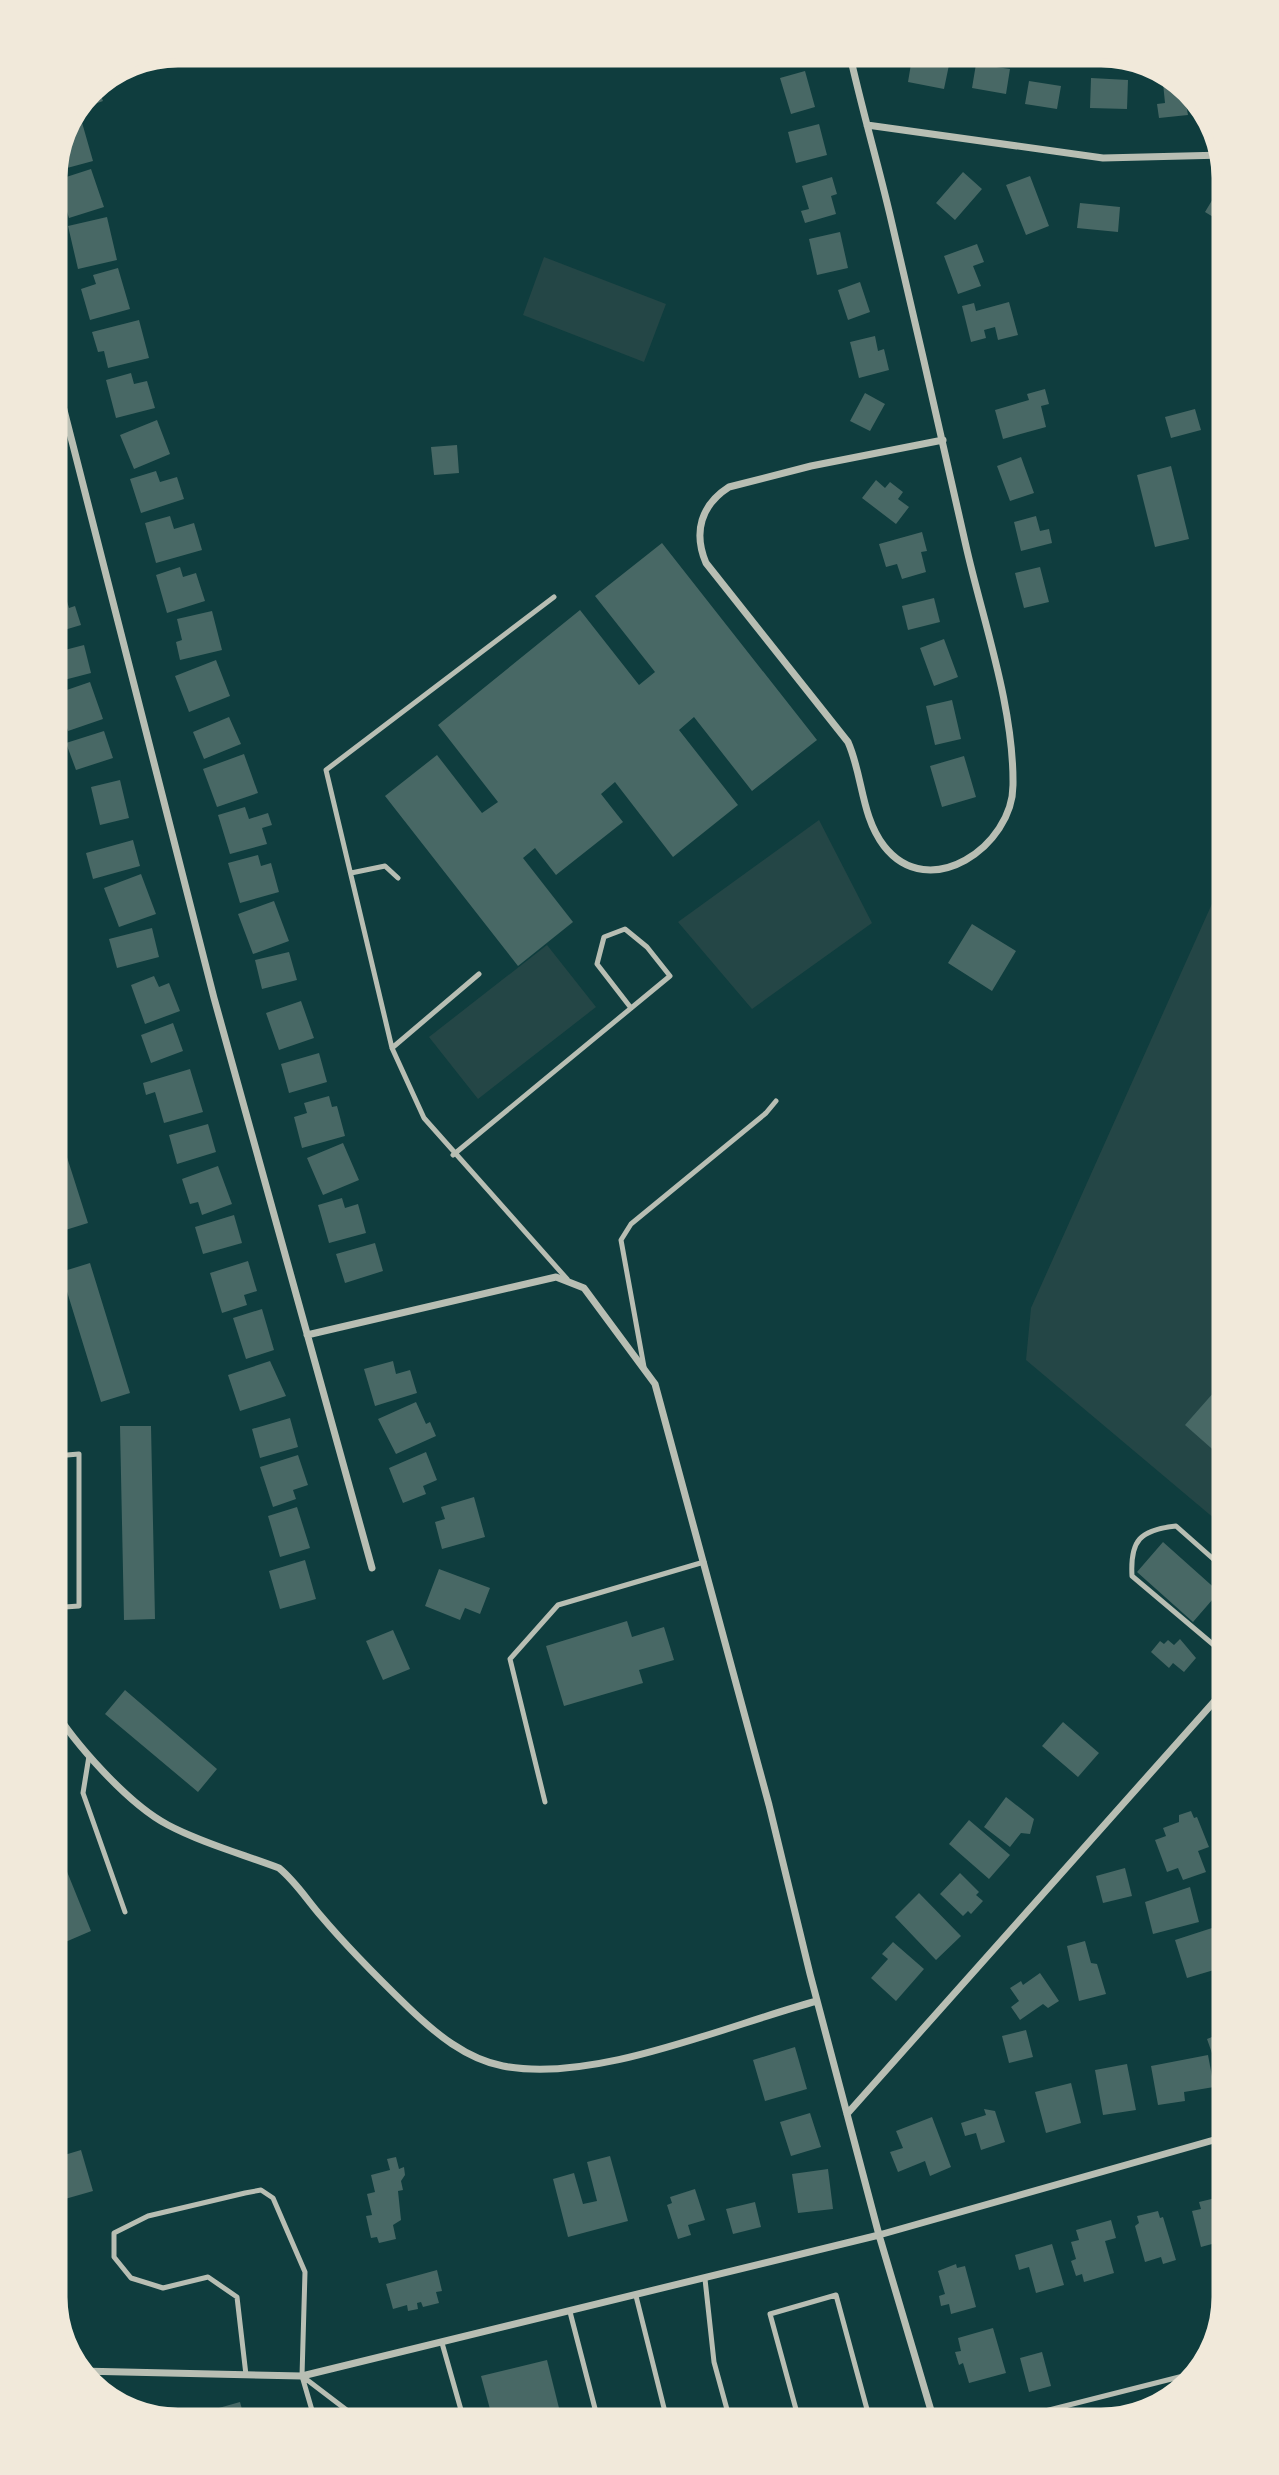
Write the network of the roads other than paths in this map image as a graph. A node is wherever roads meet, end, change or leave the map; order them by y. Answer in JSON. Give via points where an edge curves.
{"nodes":[{"id":1,"x":852,"y":63,"type":"edge"},
{"id":2,"x":867,"y":125,"type":"junction"},
{"id":3,"x":1214,"y":155,"type":"edge"},
{"id":4,"x":63,"y":406,"type":"edge"},
{"id":5,"x":943,"y":440,"type":"junction"},
{"id":6,"x":554,"y":597,"type":"dead end"},
{"id":7,"x":351,"y":873,"type":"junction"},
{"id":8,"x":398,"y":878,"type":"dead end"},
{"id":9,"x":479,"y":974,"type":"dead end"},
{"id":10,"x":631,"y":1008,"type":"junction"},
{"id":11,"x":391,"y":1048,"type":"junction"},
{"id":12,"x":776,"y":1101,"type":"dead end"},
{"id":13,"x":453,"y":1155,"type":"junction"},
{"id":14,"x":567,"y":1279,"type":"junction"},
{"id":15,"x":307,"y":1335,"type":"junction"},
{"id":16,"x":644,"y":1367,"type":"junction"},
{"id":17,"x":63,"y":1455,"type":"edge"},
{"id":18,"x":704,"y":1562,"type":"junction"},
{"id":19,"x":1216,"y":1562,"type":"edge"},
{"id":20,"x":372,"y":1569,"type":"dead end"},
{"id":21,"x":63,"y":1607,"type":"edge"},
{"id":22,"x":1216,"y":1647,"type":"edge"},
{"id":23,"x":1216,"y":1703,"type":"edge"},
{"id":24,"x":63,"y":1721,"type":"edge"},
{"id":25,"x":89,"y":1756,"type":"junction"},
{"id":26,"x":545,"y":1802,"type":"dead end"},
{"id":27,"x":125,"y":1912,"type":"dead end"},
{"id":28,"x":817,"y":2001,"type":"junction"},
{"id":29,"x":847,"y":2113,"type":"junction"},
{"id":30,"x":1216,"y":2139,"type":"edge"},
{"id":31,"x":880,"y":2235,"type":"junction"},
{"id":32,"x":705,"y":2279,"type":"junction"},
{"id":33,"x":636,"y":2296,"type":"junction"},
{"id":34,"x":570,"y":2312,"type":"junction"},
{"id":35,"x":442,"y":2343,"type":"junction"},
{"id":36,"x":91,"y":2371,"type":"edge"},
{"id":37,"x":246,"y":2375,"type":"junction"},
{"id":38,"x":302,"y":2376,"type":"junction"},
{"id":39,"x":1184,"y":2376,"type":"edge"},
{"id":40,"x":312,"y":2412,"type":"edge"},
{"id":41,"x":349,"y":2412,"type":"edge"},
{"id":42,"x":462,"y":2412,"type":"edge"},
{"id":43,"x":596,"y":2412,"type":"edge"},
{"id":44,"x":665,"y":2412,"type":"edge"},
{"id":45,"x":728,"y":2412,"type":"edge"},
{"id":46,"x":797,"y":2412,"type":"edge"},
{"id":47,"x":868,"y":2412,"type":"edge"},
{"id":48,"x":932,"y":2412,"type":"edge"},
{"id":49,"x":1041,"y":2412,"type":"edge"}],
"edges":[{"from":1,"to":2,"type":"street"},
{"from":2,"to":3,"type":"street","via":[[1103,159]]},
{"from":2,"to":5,"type":"street"},
{"from":4,"to":15,"type":"street","via":[[214,998]]},
{"from":5,"to":5,"type":"street","via":[[1004,708],[1014,785],[1002,825],[980,852],[957,866],[930,870],[905,865],[880,840],[869,820],[848,742],[706,563],[699,539],[703,514],[729,487]]},
{"from":6,"to":7,"type":"lane","via":[[327,770]]},
{"from":7,"to":8,"type":"lane","via":[[385,866]]},
{"from":7,"to":11,"type":"lane"},
{"from":9,"to":11,"type":"lane"},
{"from":10,"to":10,"type":"lane","via":[[670,976],[625,929],[604,937],[597,964]]},
{"from":10,"to":13,"type":"lane"},
{"from":11,"to":13,"type":"lane","via":[[424,1118]]},
{"from":12,"to":16,"type":"lane","via":[[631,1224],[621,1240]]},
{"from":13,"to":14,"type":"lane"},
{"from":14,"to":15,"type":"street","via":[[544,1278]]},
{"from":14,"to":16,"type":"street","via":[[584,1288]]},
{"from":15,"to":20,"type":"street"},
{"from":16,"to":18,"type":"street","via":[[655,1384]]},
{"from":17,"to":21,"type":"lane","via":[[79,1454],[79,1606]]},
{"from":18,"to":26,"type":"lane","via":[[558,1605],[510,1658]]},
{"from":18,"to":28,"type":"street"},
{"from":19,"to":22,"type":"lane","via":[[1175,1526],[1157,1528],[1138,1538],[1131,1555],[1132,1576]]},
{"from":23,"to":29,"type":"street"},
{"from":24,"to":25,"type":"street"},
{"from":25,"to":27,"type":"lane","via":[[83,1793]]},
{"from":25,"to":28,"type":"street","via":[[167,1824],[279,1868],[443,2039],[501,2066],[534,2069],[594,2064]]},
{"from":28,"to":29,"type":"street"},
{"from":29,"to":31,"type":"street"},
{"from":30,"to":31,"type":"street"},
{"from":31,"to":32,"type":"street"},
{"from":31,"to":48,"type":"street"},
{"from":32,"to":33,"type":"street"},
{"from":32,"to":45,"type":"lane","via":[[714,2362]]},
{"from":33,"to":34,"type":"street"},
{"from":33,"to":44,"type":"lane"},
{"from":34,"to":35,"type":"street"},
{"from":34,"to":43,"type":"lane"},
{"from":35,"to":38,"type":"street"},
{"from":35,"to":42,"type":"lane"},
{"from":36,"to":37,"type":"street"},
{"from":37,"to":38,"type":"street"},
{"from":37,"to":38,"type":"lane","via":[[237,2297],[208,2277],[163,2288],[131,2278],[114,2257],[114,2233],[148,2216],[245,2193],[261,2190],[273,2197],[306,2272]]},
{"from":38,"to":40,"type":"lane"},
{"from":38,"to":41,"type":"lane"},
{"from":39,"to":49,"type":"lane"},
{"from":46,"to":47,"type":"lane","via":[[770,2314],[836,2295]]}]}
